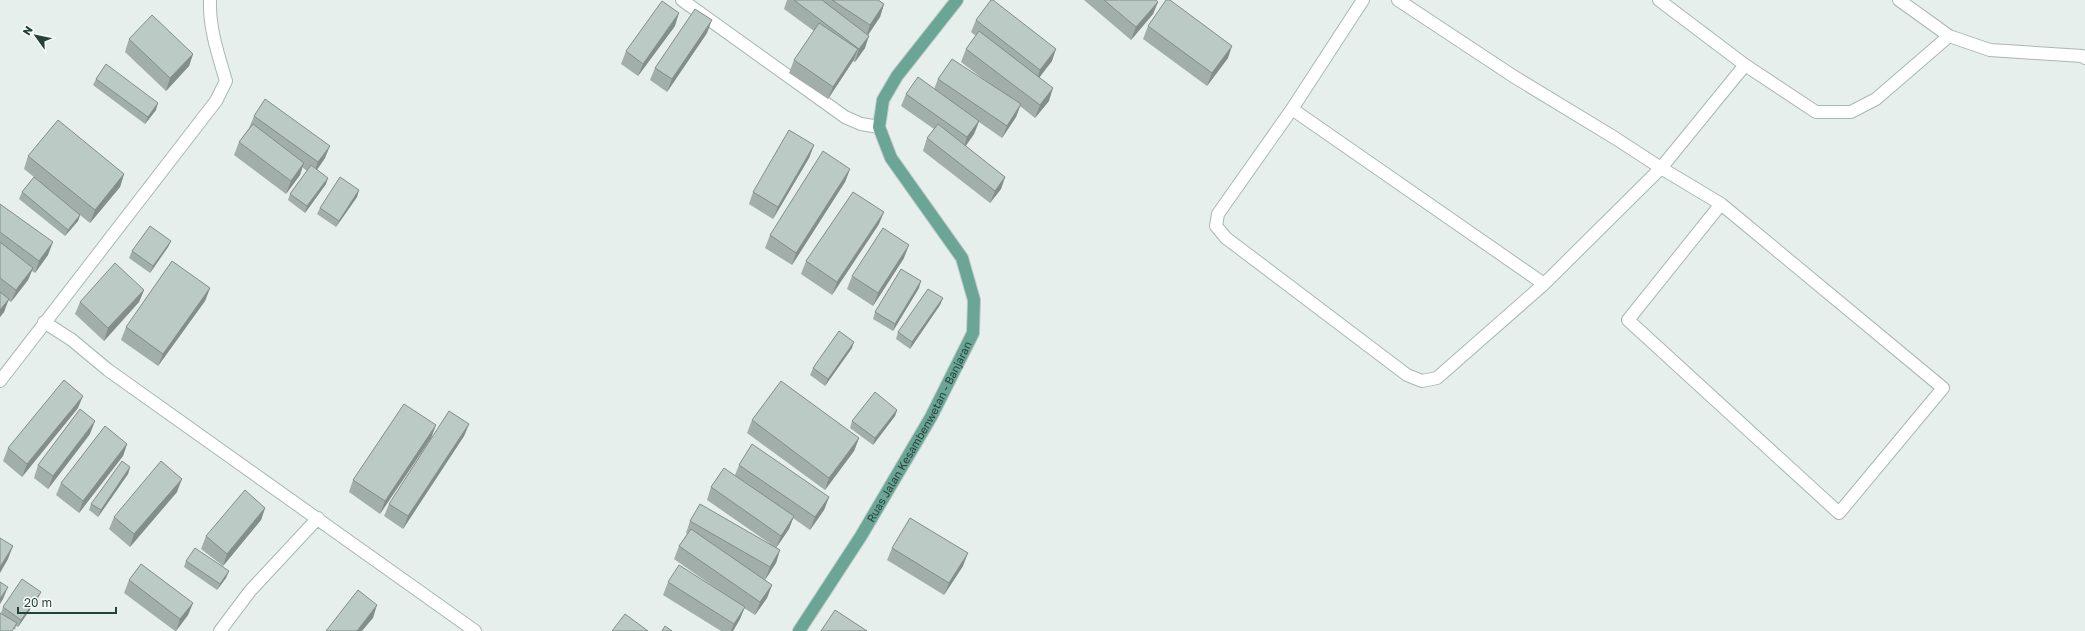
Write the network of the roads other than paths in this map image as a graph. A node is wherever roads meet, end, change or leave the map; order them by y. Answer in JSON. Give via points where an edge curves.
{"nodes":[{"id":1,"x":210,"y":0,"type":"edge"},
{"id":2,"x":682,"y":0,"type":"edge"},
{"id":3,"x":957,"y":0,"type":"edge"},
{"id":4,"x":1363,"y":0,"type":"edge"},
{"id":5,"x":1398,"y":0,"type":"edge"},
{"id":6,"x":1660,"y":0,"type":"edge"},
{"id":7,"x":1899,"y":0,"type":"edge"},
{"id":8,"x":1949,"y":36,"type":"junction"},
{"id":9,"x":2084,"y":55,"type":"edge"},
{"id":10,"x":1745,"y":65,"type":"junction"},
{"id":11,"x":1292,"y":110,"type":"junction"},
{"id":12,"x":879,"y":128,"type":"junction"},
{"id":13,"x":1661,"y":168,"type":"junction"},
{"id":14,"x":1721,"y":204,"type":"junction"},
{"id":15,"x":1544,"y":284,"type":"junction"},
{"id":16,"x":44,"y":322,"type":"junction"},
{"id":17,"x":0,"y":381,"type":"edge"},
{"id":18,"x":318,"y":518,"type":"junction"},
{"id":19,"x":220,"y":631,"type":"edge"},
{"id":20,"x":475,"y":631,"type":"edge"},
{"id":21,"x":799,"y":631,"type":"edge"}],
"edges":[{"from":1,"to":16,"type":"street","via":[[214,40],[226,81],[216,101]]},
{"from":2,"to":12,"type":"street","via":[[845,117]]},
{"from":3,"to":12,"type":"main road","name":"Ruas Jalan Kesambenwetan - Banjaran","via":[[897,76],[883,100]]},
{"from":4,"to":11,"type":"street"},
{"from":5,"to":13,"type":"street","via":[[1513,76]]},
{"from":6,"to":10,"type":"street"},
{"from":7,"to":8,"type":"street"},
{"from":8,"to":9,"type":"street","via":[[1990,50]]},
{"from":8,"to":10,"type":"street","via":[[1876,99],[1851,112],[1816,112]]},
{"from":10,"to":13,"type":"street"},
{"from":11,"to":15,"type":"street"},
{"from":11,"to":15,"type":"street","via":[[1218,214],[1216,226],[1226,238],[1407,375],[1422,381],[1437,378]]},
{"from":12,"to":21,"type":"main road","name":"Ruas Jalan Kesambenwetan - Banjaran","via":[[891,158],[962,258],[974,300],[973,333],[927,423],[861,536]]},
{"from":13,"to":14,"type":"street"},
{"from":13,"to":15,"type":"street"},
{"from":14,"to":14,"type":"street","via":[[1943,388],[1839,513],[1628,320]]},
{"from":16,"to":17,"type":"street"},
{"from":16,"to":18,"type":"street"},
{"from":18,"to":19,"type":"street","via":[[250,590]]},
{"from":18,"to":20,"type":"street"}]}
